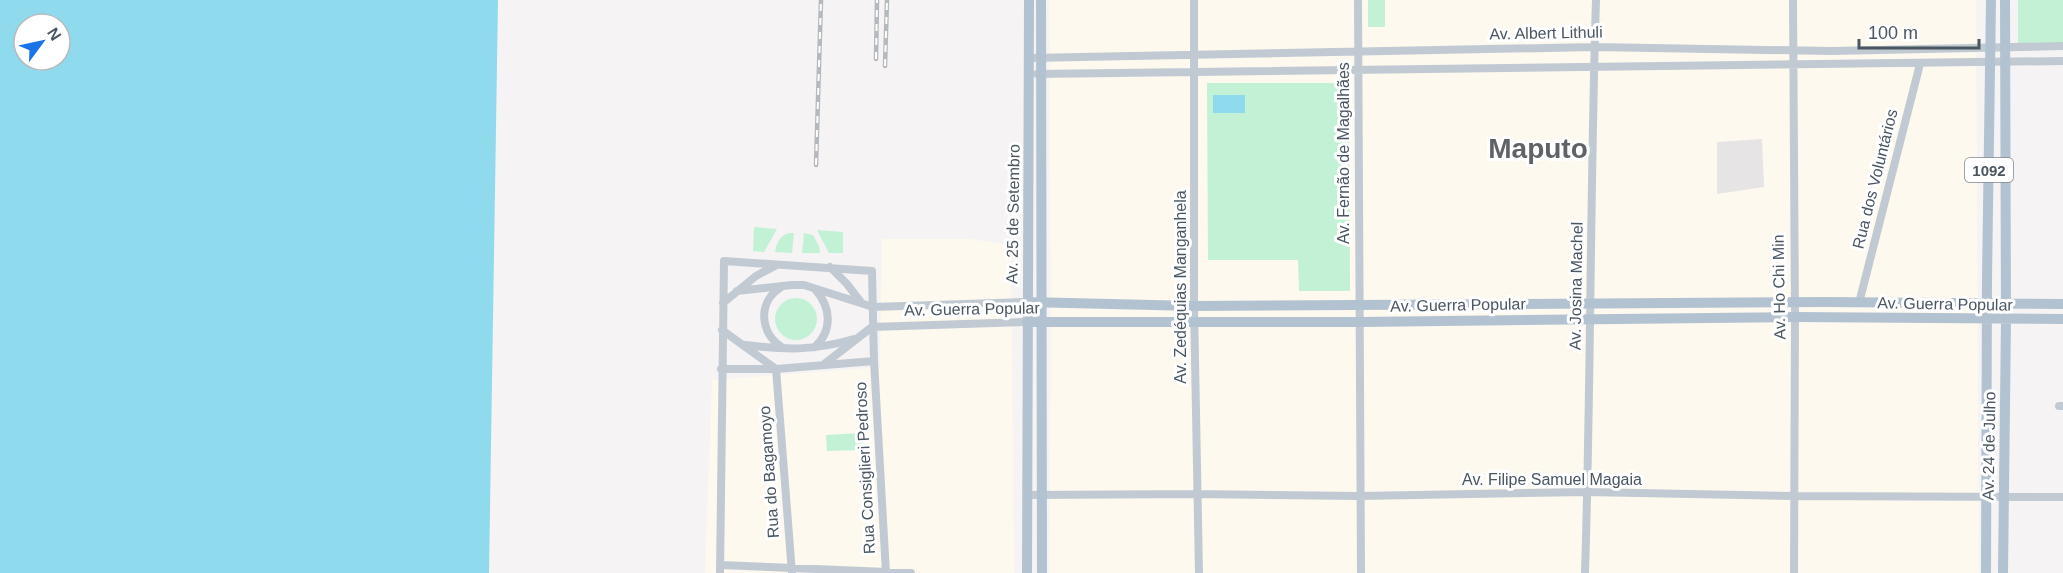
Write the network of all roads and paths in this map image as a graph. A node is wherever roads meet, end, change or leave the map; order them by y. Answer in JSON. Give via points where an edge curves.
{"nodes":[{"id":1,"x":1029,"y":0,"type":"edge"},
{"id":2,"x":1041,"y":0,"type":"edge"},
{"id":3,"x":1194,"y":0,"type":"edge"},
{"id":4,"x":1358,"y":0,"type":"edge"},
{"id":5,"x":1596,"y":0,"type":"edge"},
{"id":6,"x":1793,"y":0,"type":"edge"},
{"id":7,"x":1991,"y":0,"type":"edge"},
{"id":8,"x":2005,"y":0,"type":"edge"},
{"id":9,"x":2063,"y":46,"type":"edge"},
{"id":10,"x":1594,"y":47,"type":"junction"},
{"id":11,"x":2005,"y":47,"type":"junction"},
{"id":12,"x":1991,"y":48,"type":"junction"},
{"id":13,"x":1792,"y":49,"type":"junction"},
{"id":14,"x":1358,"y":52,"type":"junction"},
{"id":15,"x":1195,"y":53,"type":"junction"},
{"id":16,"x":1041,"y":57,"type":"junction"},
{"id":17,"x":1029,"y":58,"type":"junction"},
{"id":18,"x":2006,"y":61,"type":"junction"},
{"id":19,"x":2063,"y":61,"type":"edge"},
{"id":20,"x":1991,"y":62,"type":"junction"},
{"id":21,"x":1920,"y":64,"type":"junction"},
{"id":22,"x":1793,"y":65,"type":"junction"},
{"id":23,"x":1593,"y":66,"type":"junction"},
{"id":24,"x":1358,"y":70,"type":"junction"},
{"id":25,"x":1195,"y":72,"type":"junction"},
{"id":26,"x":1036,"y":74,"type":"junction"},
{"id":27,"x":778,"y":264,"type":"junction"},
{"id":28,"x":830,"y":267,"type":"junction"},
{"id":29,"x":783,"y":286,"type":"junction"},
{"id":30,"x":815,"y":289,"type":"junction"},
{"id":31,"x":737,"y":291,"type":"junction"},
{"id":32,"x":861,"y":302,"type":"junction"},
{"id":33,"x":1027,"y":302,"type":"junction"},
{"id":34,"x":1794,"y":302,"type":"junction"},
{"id":35,"x":723,"y":303,"type":"junction"},
{"id":36,"x":1042,"y":303,"type":"junction"},
{"id":37,"x":1859,"y":303,"type":"junction"},
{"id":38,"x":1591,"y":304,"type":"junction"},
{"id":39,"x":1987,"y":304,"type":"junction"},
{"id":40,"x":2006,"y":304,"type":"junction"},
{"id":41,"x":2063,"y":304,"type":"edge"},
{"id":42,"x":1194,"y":306,"type":"junction"},
{"id":43,"x":1359,"y":306,"type":"junction"},
{"id":44,"x":873,"y":307,"type":"junction"},
{"id":45,"x":1796,"y":317,"type":"junction"},
{"id":46,"x":1591,"y":319,"type":"junction"},
{"id":47,"x":2063,"y":319,"type":"edge"},
{"id":48,"x":1987,"y":320,"type":"junction"},
{"id":49,"x":2006,"y":320,"type":"junction"},
{"id":50,"x":1195,"y":321,"type":"junction"},
{"id":51,"x":1027,"y":322,"type":"junction"},
{"id":52,"x":1042,"y":322,"type":"junction"},
{"id":53,"x":1360,"y":322,"type":"junction"},
{"id":54,"x":872,"y":327,"type":"junction"},
{"id":55,"x":722,"y":330,"type":"junction"},
{"id":56,"x":858,"y":338,"type":"junction"},
{"id":57,"x":742,"y":345,"type":"junction"},
{"id":58,"x":815,"y":347,"type":"junction"},
{"id":59,"x":786,"y":349,"type":"junction"},
{"id":60,"x":874,"y":362,"type":"junction"},
{"id":61,"x":823,"y":365,"type":"junction"},
{"id":62,"x":721,"y":369,"type":"junction"},
{"id":63,"x":776,"y":369,"type":"junction"},
{"id":64,"x":1587,"y":492,"type":"junction"},
{"id":65,"x":1198,"y":494,"type":"junction"},
{"id":66,"x":1027,"y":495,"type":"junction"},
{"id":67,"x":1042,"y":495,"type":"junction"},
{"id":68,"x":1360,"y":496,"type":"junction"},
{"id":69,"x":1794,"y":496,"type":"junction"},
{"id":70,"x":1985,"y":497,"type":"junction"},
{"id":71,"x":2063,"y":497,"type":"edge"},
{"id":72,"x":2003,"y":498,"type":"junction"},
{"id":73,"x":720,"y":569,"type":"edge"},
{"id":74,"x":792,"y":570,"type":"edge"},
{"id":75,"x":886,"y":572,"type":"edge"},
{"id":76,"x":911,"y":573,"type":"edge"},
{"id":77,"x":1028,"y":573,"type":"edge"},
{"id":78,"x":1042,"y":573,"type":"edge"},
{"id":79,"x":1199,"y":573,"type":"edge"},
{"id":80,"x":1361,"y":573,"type":"edge"},
{"id":81,"x":1585,"y":573,"type":"edge"},
{"id":82,"x":1794,"y":573,"type":"edge"},
{"id":83,"x":1986,"y":573,"type":"edge"},
{"id":84,"x":2003,"y":573,"type":"edge"}],
"edges":[{"from":1,"to":17,"type":"main road","name":"Av. 25 de Setembro"},
{"from":2,"to":16,"type":"main road","name":"Av. 25 de Setembro"},
{"from":3,"to":15,"type":"street","name":"Av. Zedéquias Manganhela"},
{"from":4,"to":14,"type":"street","name":"Av. Fernão de Magalhães"},
{"from":5,"to":10,"type":"street","name":"Av. Josina Machel"},
{"from":6,"to":13,"type":"street","name":"Av. Ho Chi Min"},
{"from":7,"to":12,"type":"main road","number":"1092"},
{"from":8,"to":11,"type":"main road","number":"1092"},
{"from":9,"to":11,"type":"street","name":"Av. Albert Lithuli"},
{"from":10,"to":13,"type":"street","name":"Av. Albert Lithuli"},
{"from":10,"to":14,"type":"street","name":"Av. Albert Lithuli"},
{"from":10,"to":23,"type":"street","name":"Av. Josina Machel"},
{"from":11,"to":12,"type":"street","name":"Av. Albert Lithuli"},
{"from":11,"to":18,"type":"main road","number":"1092"},
{"from":12,"to":13,"type":"street","name":"Av. Albert Lithuli"},
{"from":12,"to":20,"type":"main road","number":"1092"},
{"from":13,"to":22,"type":"street","name":"Av. Ho Chi Min"},
{"from":14,"to":15,"type":"street","name":"Av. Albert Lithuli"},
{"from":14,"to":24,"type":"street","name":"Av. Fernão de Magalhães"},
{"from":15,"to":16,"type":"street","name":"Av. Albert Lithuli"},
{"from":15,"to":25,"type":"street","name":"Av. Zedéquias Manganhela"},
{"from":16,"to":17,"type":"street","name":"Av. Albert Lithuli"},
{"from":16,"to":26,"type":"main road","name":"Av. 25 de Setembro"},
{"from":17,"to":26,"type":"main road","name":"Av. 25 de Setembro"},
{"from":18,"to":19,"type":"street","name":"Av. Albert Lithuli"},
{"from":18,"to":20,"type":"street","name":"Av. Albert Lithuli"},
{"from":18,"to":40,"type":"main road","number":"1092"},
{"from":20,"to":21,"type":"street","name":"Av. Albert Lithuli"},
{"from":20,"to":39,"type":"main road","name":"Av. 24 de Julho","number":"1092"},
{"from":21,"to":22,"type":"street","name":"Av. Albert Lithuli"},
{"from":21,"to":37,"type":"street","name":"Rua dos Voluntários"},
{"from":22,"to":23,"type":"street","name":"Av. Albert Lithuli"},
{"from":22,"to":34,"type":"street","name":"Av. Ho Chi Min"},
{"from":23,"to":24,"type":"street","name":"Av. Albert Lithuli"},
{"from":23,"to":38,"type":"street","name":"Av. Josina Machel"},
{"from":24,"to":25,"type":"street","name":"Av. Albert Lithuli"},
{"from":24,"to":43,"type":"street","name":"Av. Fernão de Magalhães"},
{"from":25,"to":26,"type":"street","name":"Av. Albert Lithuli"},
{"from":25,"to":42,"type":"street","name":"Av. Zedéquias Manganhela"},
{"from":26,"to":33,"type":"main road","name":"Av. 25 de Setembro"},
{"from":26,"to":36,"type":"main road","name":"Av. 25 de Setembro"},
{"from":27,"to":28,"type":"street"},
{"from":27,"to":31,"type":"street"},
{"from":27,"to":35,"type":"street","via":[[724,261]]},
{"from":28,"to":32,"type":"street","name":"Av. Guerra Popular"},
{"from":28,"to":44,"type":"street","name":"Rua Consiglieri Pedroso","via":[[872,271]]},
{"from":29,"to":30,"type":"street","name":"Av. Guerra Popular"},
{"from":29,"to":31,"type":"street","name":"Av. Guerra Popular"},
{"from":29,"to":59,"type":"street","via":[[767,301],[764,323],[768,335]]},
{"from":30,"to":32,"type":"street","name":"Av. Guerra Popular"},
{"from":30,"to":58,"type":"street","via":[[829,318],[828,329]]},
{"from":31,"to":35,"type":"street"},
{"from":32,"to":44,"type":"street","name":"Av. Guerra Popular"},
{"from":33,"to":36,"type":"main road","name":"Av. Guerra Popular"},
{"from":33,"to":44,"type":"street","name":"Av. Guerra Popular"},
{"from":33,"to":51,"type":"main road","name":"Av. 25 de Setembro"},
{"from":34,"to":37,"type":"main road","name":"Av. Guerra Popular"},
{"from":34,"to":38,"type":"main road","name":"Av. Guerra Popular"},
{"from":34,"to":45,"type":"street","name":"Av. Ho Chi Min"},
{"from":35,"to":55,"type":"street"},
{"from":36,"to":42,"type":"main road","name":"Av. Guerra Popular"},
{"from":36,"to":52,"type":"main road","name":"Av. 25 de Setembro"},
{"from":37,"to":39,"type":"main road","name":"Av. Guerra Popular"},
{"from":38,"to":43,"type":"main road","name":"Av. Guerra Popular"},
{"from":38,"to":46,"type":"street","name":"Av. Josina Machel"},
{"from":39,"to":40,"type":"main road","name":"Av. Guerra Popular"},
{"from":39,"to":48,"type":"main road","name":"Av. 24 de Julho"},
{"from":40,"to":41,"type":"main road","name":"Av. Guerra Popular"},
{"from":40,"to":49,"type":"main road","name":"Av. 24 de Julho"},
{"from":42,"to":43,"type":"main road","name":"Av. Guerra Popular"},
{"from":42,"to":50,"type":"street","name":"Av. Zedéquias Manganhela"},
{"from":43,"to":53,"type":"street","name":"Av. Fernão de Magalhães"},
{"from":44,"to":54,"type":"street","name":"Rua Consiglieri Pedroso"},
{"from":45,"to":46,"type":"main road","name":"Av. Guerra Popular"},
{"from":45,"to":48,"type":"main road","name":"Av. Guerra Popular"},
{"from":45,"to":69,"type":"street","name":"Av. Ho Chi Min"},
{"from":46,"to":53,"type":"main road","name":"Av. Guerra Popular"},
{"from":46,"to":64,"type":"street","name":"Av. Josina Machel"},
{"from":47,"to":49,"type":"main road","name":"Av. Guerra Popular"},
{"from":48,"to":49,"type":"main road","name":"Av. Guerra Popular"},
{"from":48,"to":70,"type":"main road","name":"Av. 24 de Julho"},
{"from":49,"to":72,"type":"main road","name":"Av. 24 de Julho"},
{"from":50,"to":52,"type":"main road","name":"Av. Guerra Popular"},
{"from":50,"to":53,"type":"main road","name":"Av. Guerra Popular"},
{"from":50,"to":65,"type":"street","name":"Av. Zedéquias Manganhela"},
{"from":51,"to":52,"type":"main road","name":"Av. Guerra Popular"},
{"from":51,"to":54,"type":"street","name":"Av. Guerra Popular"},
{"from":51,"to":66,"type":"main road","name":"Av. 25 de Setembro"},
{"from":52,"to":67,"type":"main road","name":"Av. 25 de Setembro"},
{"from":53,"to":68,"type":"street"},
{"from":54,"to":56,"type":"street"},
{"from":54,"to":60,"type":"street","name":"Rua Consiglieri Pedroso"},
{"from":55,"to":57,"type":"street"},
{"from":55,"to":62,"type":"street"},
{"from":56,"to":58,"type":"street"},
{"from":56,"to":61,"type":"street"},
{"from":57,"to":59,"type":"street"},
{"from":57,"to":63,"type":"street"},
{"from":58,"to":59,"type":"street"},
{"from":60,"to":61,"type":"street"},
{"from":60,"to":75,"type":"street","name":"Rua Consiglieri Pedroso"},
{"from":61,"to":63,"type":"street"},
{"from":62,"to":63,"type":"street"},
{"from":62,"to":73,"type":"street"},
{"from":63,"to":74,"type":"street","name":"Rua do Bagamoyo"},
{"from":64,"to":68,"type":"street","name":"Av. Filipe Samuel Magaia"},
{"from":64,"to":69,"type":"street","name":"Av. Filipe Samuel Magaia"},
{"from":64,"to":81,"type":"street","name":"Av. Josina Machel"},
{"from":65,"to":67,"type":"street","name":"Av. Filipe Samuel Magaia"},
{"from":65,"to":68,"type":"street","name":"Av. Filipe Samuel Magaia"},
{"from":65,"to":79,"type":"street","name":"Av. Zedéquias Manganhela"},
{"from":66,"to":67,"type":"street","name":"Av. Filipe Samuel Magaia"},
{"from":66,"to":77,"type":"main road","name":"Av. 25 de Setembro"},
{"from":67,"to":78,"type":"main road","name":"Av. 25 de Setembro"},
{"from":68,"to":80,"type":"street"},
{"from":69,"to":70,"type":"street","name":"Av. Filipe Samuel Magaia"},
{"from":69,"to":82,"type":"street","name":"Av. Ho Chi Min"},
{"from":70,"to":72,"type":"street","name":"Av. Filipe Samuel Magaia"},
{"from":70,"to":83,"type":"main road","name":"Av. 24 de Julho"},
{"from":71,"to":72,"type":"street","name":"Av. Filipe Samuel Magaia"},
{"from":72,"to":84,"type":"main road","name":"Av. 24 de Julho"},
{"from":73,"to":74,"type":"street"},
{"from":74,"to":75,"type":"street"},
{"from":75,"to":76,"type":"street"}]}
